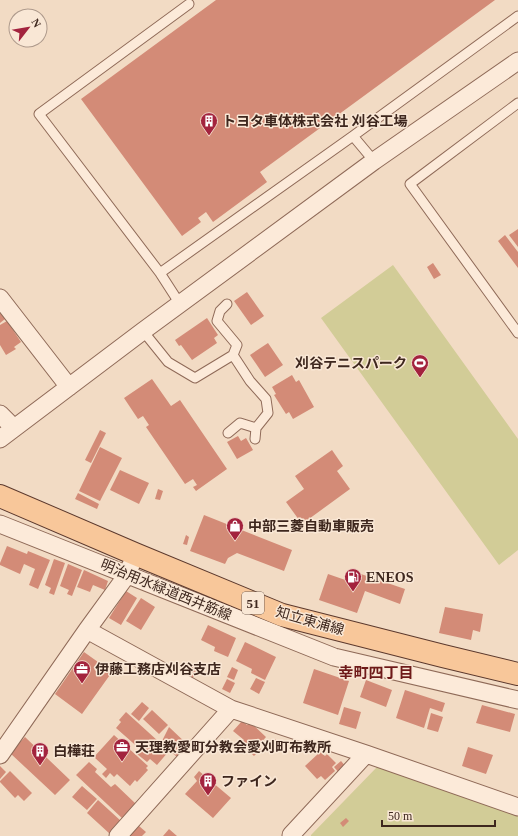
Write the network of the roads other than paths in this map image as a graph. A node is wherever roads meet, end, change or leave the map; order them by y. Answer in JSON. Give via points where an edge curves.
{"nodes":[{"id":1,"x":189,"y":4,"type":"dead end"},
{"id":2,"x":518,"y":16,"type":"edge"},
{"id":3,"x":518,"y":61,"type":"edge"},
{"id":4,"x":518,"y":103,"type":"edge"},
{"id":5,"x":353,"y":136,"type":"junction"},
{"id":6,"x":374,"y":161,"type":"junction"},
{"id":7,"x":160,"y":273,"type":"junction"},
{"id":8,"x":0,"y":298,"type":"edge"},
{"id":9,"x":180,"y":304,"type":"junction"},
{"id":10,"x":227,"y":304,"type":"dead end"},
{"id":11,"x":143,"y":331,"type":"junction"},
{"id":12,"x":518,"y":333,"type":"edge"},
{"id":13,"x":233,"y":355,"type":"junction"},
{"id":14,"x":69,"y":387,"type":"junction"},
{"id":15,"x":0,"y":414,"type":"edge"},
{"id":16,"x":14,"y":428,"type":"junction"},
{"id":17,"x":256,"y":428,"type":"junction"},
{"id":18,"x":228,"y":433,"type":"dead end"},
{"id":19,"x":0,"y":439,"type":"edge"},
{"id":20,"x":255,"y":440,"type":"dead end"},
{"id":21,"x":0,"y":496,"type":"edge"},
{"id":22,"x":0,"y":524,"type":"edge"},
{"id":23,"x":135,"y":554,"type":"junction"},
{"id":24,"x":127,"y":575,"type":"junction"},
{"id":25,"x":87,"y":630,"type":"junction"},
{"id":26,"x":518,"y":674,"type":"edge"},
{"id":27,"x":518,"y":700,"type":"edge"},
{"id":28,"x":231,"y":709,"type":"junction"},
{"id":29,"x":0,"y":754,"type":"edge"},
{"id":30,"x":366,"y":754,"type":"junction"},
{"id":31,"x":518,"y":808,"type":"edge"},
{"id":32,"x":118,"y":836,"type":"edge"},
{"id":33,"x":291,"y":836,"type":"edge"}],
"edges":[{"from":1,"to":7,"type":"lane","via":[[39,114]]},
{"from":2,"to":5,"type":"lane"},
{"from":3,"to":6,"type":"street"},
{"from":4,"to":12,"type":"lane","via":[[410,184]]},
{"from":5,"to":6,"type":"lane"},
{"from":5,"to":7,"type":"lane"},
{"from":6,"to":9,"type":"street"},
{"from":7,"to":9,"type":"lane"},
{"from":8,"to":14,"type":"street"},
{"from":9,"to":11,"type":"street"},
{"from":10,"to":13,"type":"lane","via":[[220,311],[216,321],[237,345]]},
{"from":11,"to":13,"type":"lane","via":[[168,362],[195,378]]},
{"from":11,"to":14,"type":"street"},
{"from":13,"to":17,"type":"lane","via":[[266,399],[268,413]]},
{"from":14,"to":16,"type":"street"},
{"from":15,"to":16,"type":"street"},
{"from":16,"to":19,"type":"street"},
{"from":17,"to":18,"type":"lane","via":[[240,423]]},
{"from":17,"to":20,"type":"lane"},
{"from":21,"to":23,"type":"main road","name":"知立東浦線","number":"51"},
{"from":22,"to":24,"type":"street","name":"明治用水緑道西井筋線"},
{"from":23,"to":24,"type":"street"},
{"from":23,"to":26,"type":"main road","name":"知立東浦線","number":"51","via":[[282,615]]},
{"from":24,"to":25,"type":"street"},
{"from":24,"to":27,"type":"street","name":"明治用水緑道西井筋線","via":[[334,657]]},
{"from":25,"to":28,"type":"street"},
{"from":25,"to":29,"type":"street"},
{"from":28,"to":30,"type":"street"},
{"from":28,"to":32,"type":"street"},
{"from":30,"to":31,"type":"street"},
{"from":30,"to":33,"type":"street"}]}
